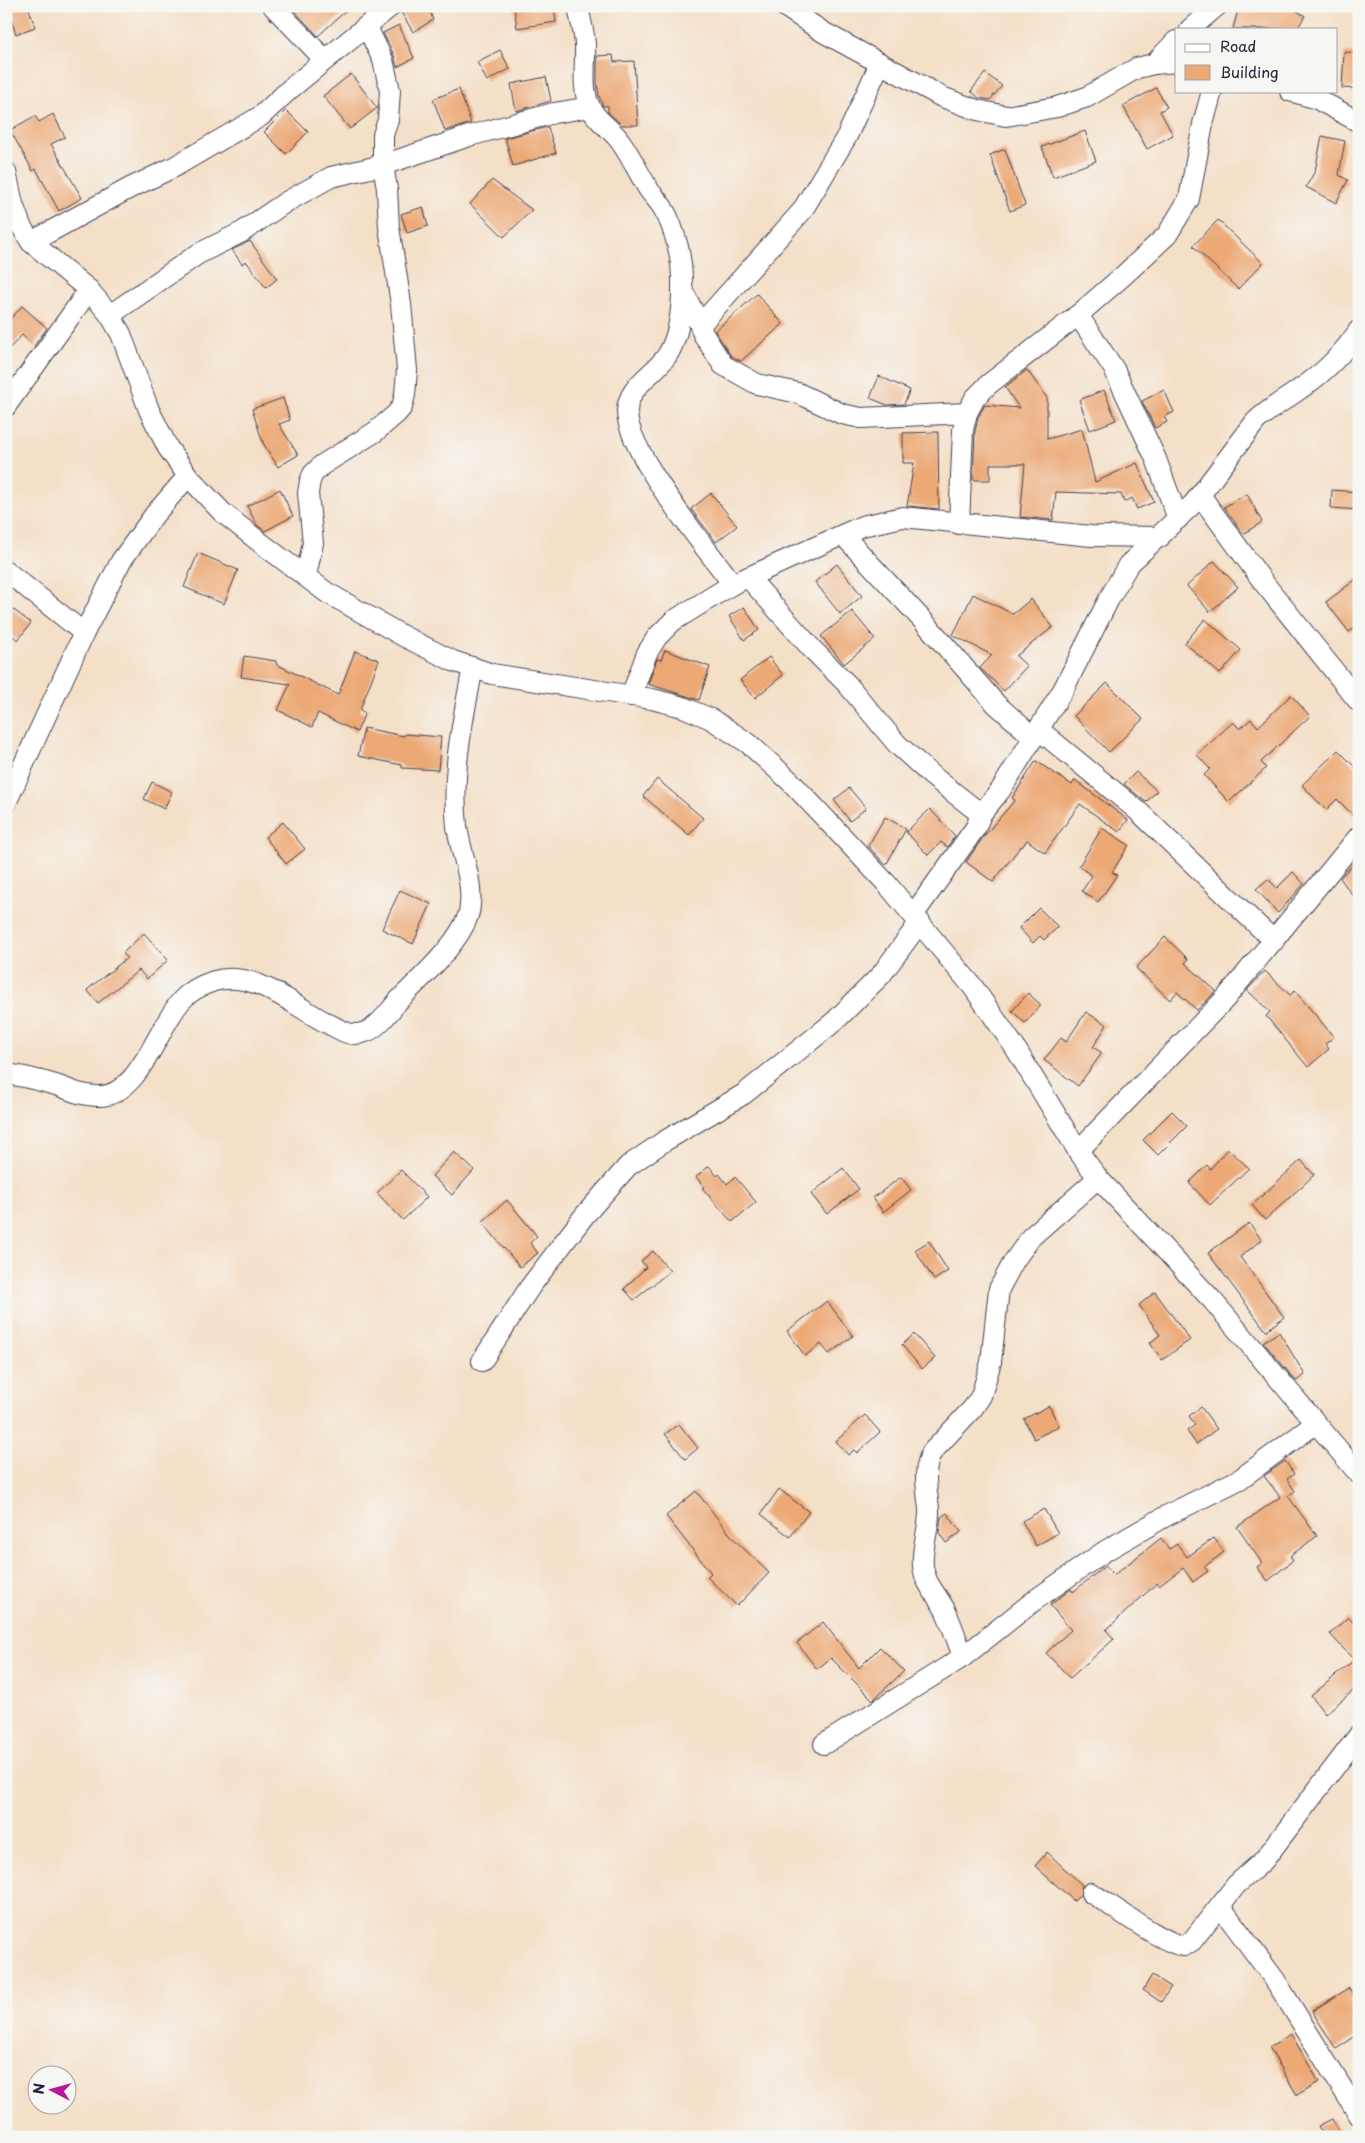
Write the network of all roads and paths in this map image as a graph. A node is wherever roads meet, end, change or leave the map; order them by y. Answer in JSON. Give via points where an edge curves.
{"nodes":[{"id":1,"x":273,"y":6,"type":"edge"},
{"id":2,"x":391,"y":6,"type":"edge"},
{"id":3,"x":578,"y":6,"type":"edge"},
{"id":4,"x":784,"y":6,"type":"edge"},
{"id":5,"x":1217,"y":6,"type":"edge"},
{"id":6,"x":367,"y":28,"type":"junction"},
{"id":7,"x":1191,"y":28,"type":"edge"},
{"id":8,"x":1175,"y":42,"type":"edge"},
{"id":9,"x":326,"y":60,"type":"junction"},
{"id":10,"x":880,"y":62,"type":"junction"},
{"id":11,"x":1175,"y":62,"type":"edge"},
{"id":12,"x":1154,"y":64,"type":"junction"},
{"id":13,"x":1212,"y":92,"type":"edge"},
{"id":14,"x":1293,"y":92,"type":"edge"},
{"id":15,"x":590,"y":107,"type":"junction"},
{"id":16,"x":1359,"y":122,"type":"edge"},
{"id":17,"x":383,"y":165,"type":"junction"},
{"id":18,"x":6,"y":172,"type":"edge"},
{"id":19,"x":31,"y":242,"type":"junction"},
{"id":20,"x":90,"y":290,"type":"junction"},
{"id":21,"x":682,"y":290,"type":"junction"},
{"id":22,"x":110,"y":314,"type":"junction"},
{"id":23,"x":1078,"y":315,"type":"junction"},
{"id":24,"x":700,"y":325,"type":"junction"},
{"id":25,"x":1359,"y":330,"type":"edge"},
{"id":26,"x":6,"y":406,"type":"edge"},
{"id":27,"x":966,"y":413,"type":"junction"},
{"id":28,"x":188,"y":476,"type":"junction"},
{"id":29,"x":1200,"y":495,"type":"junction"},
{"id":30,"x":1178,"y":519,"type":"junction"},
{"id":31,"x":959,"y":524,"type":"junction"},
{"id":32,"x":843,"y":535,"type":"junction"},
{"id":33,"x":1160,"y":537,"type":"junction"},
{"id":34,"x":6,"y":571,"type":"edge"},
{"id":35,"x":306,"y":576,"type":"junction"},
{"id":36,"x":740,"y":581,"type":"junction"},
{"id":37,"x":84,"y":633,"type":"junction"},
{"id":38,"x":473,"y":667,"type":"junction"},
{"id":39,"x":631,"y":696,"type":"junction"},
{"id":40,"x":1359,"y":702,"type":"edge"},
{"id":41,"x":1036,"y":733,"type":"junction"},
{"id":42,"x":6,"y":803,"type":"edge"},
{"id":43,"x":981,"y":814,"type":"junction"},
{"id":44,"x":1359,"y":836,"type":"edge"},
{"id":45,"x":917,"y":918,"type":"junction"},
{"id":46,"x":1274,"y":941,"type":"junction"},
{"id":47,"x":6,"y":1074,"type":"edge"},
{"id":48,"x":1078,"y":1151,"type":"junction"},
{"id":49,"x":1098,"y":1178,"type":"junction"},
{"id":50,"x":482,"y":1361,"type":"dead end"},
{"id":51,"x":1315,"y":1424,"type":"junction"},
{"id":52,"x":1359,"y":1474,"type":"edge"},
{"id":53,"x":963,"y":1657,"type":"junction"},
{"id":54,"x":1359,"y":1735,"type":"edge"},
{"id":55,"x":824,"y":1744,"type":"dead end"},
{"id":56,"x":1091,"y":1893,"type":"dead end"},
{"id":57,"x":1220,"y":1906,"type":"junction"},
{"id":58,"x":1359,"y":2115,"type":"edge"}],
"edges":[{"from":1,"to":9,"type":"street"},
{"from":2,"to":6,"type":"street"},
{"from":3,"to":15,"type":"street","via":[[584,42],[584,84]]},
{"from":4,"to":10,"type":"street","via":[[823,32]]},
{"from":5,"to":7,"type":"street"},
{"from":6,"to":9,"type":"street"},
{"from":6,"to":17,"type":"street","via":[[383,60],[390,91],[388,120],[383,135]]},
{"from":8,"to":12,"type":"street"},
{"from":9,"to":19,"type":"street","via":[[261,116],[174,168]]},
{"from":10,"to":12,"type":"street","via":[[942,97],[977,110],[1006,116],[1057,107],[1087,97],[1137,68]]},
{"from":10,"to":24,"type":"street","via":[[847,136],[802,211]]},
{"from":11,"to":12,"type":"street"},
{"from":13,"to":23,"type":"street","via":[[1189,199],[1167,235]]},
{"from":14,"to":16,"type":"street","via":[[1317,99]]},
{"from":15,"to":17,"type":"street","via":[[554,113],[469,136]]},
{"from":15,"to":21,"type":"street","via":[[604,127],[619,139],[664,210],[678,247]]},
{"from":17,"to":22,"type":"street","via":[[332,176],[242,232],[198,254]]},
{"from":17,"to":35,"type":"street","via":[[407,370],[405,395],[396,414],[313,474],[308,493],[314,543]]},
{"from":18,"to":19,"type":"street","via":[[13,204]]},
{"from":19,"to":20,"type":"street"},
{"from":20,"to":22,"type":"street"},
{"from":20,"to":26,"type":"street"},
{"from":21,"to":24,"type":"street"},
{"from":21,"to":36,"type":"street","via":[[674,341],[668,355],[632,394],[627,411],[628,422],[636,446],[690,527]]},
{"from":22,"to":28,"type":"street","via":[[121,334],[149,410],[168,448]]},
{"from":23,"to":27,"type":"street","via":[[989,384],[974,398]]},
{"from":23,"to":30,"type":"street","via":[[1114,369],[1156,459]]},
{"from":24,"to":27,"type":"street","via":[[723,365],[757,384],[798,393],[842,414],[861,418]]},
{"from":25,"to":29,"type":"street","via":[[1332,363],[1256,422]]},
{"from":27,"to":31,"type":"street"},
{"from":28,"to":35,"type":"street","via":[[222,512]]},
{"from":28,"to":37,"type":"street","via":[[121,561]]},
{"from":29,"to":30,"type":"street"},
{"from":29,"to":40,"type":"street"},
{"from":30,"to":33,"type":"street"},
{"from":31,"to":32,"type":"street","via":[[903,517],[862,526]]},
{"from":31,"to":33,"type":"street","via":[[1091,536]]},
{"from":32,"to":36,"type":"street"},
{"from":32,"to":41,"type":"street","via":[[996,704]]},
{"from":33,"to":41,"type":"street","via":[[1128,565],[1121,576],[1063,690]]},
{"from":34,"to":37,"type":"street"},
{"from":35,"to":38,"type":"street","via":[[326,592],[395,631]]},
{"from":36,"to":39,"type":"street","via":[[673,621],[657,637],[637,675]]},
{"from":36,"to":43,"type":"street","via":[[847,684],[897,744]]},
{"from":37,"to":42,"type":"street"},
{"from":38,"to":39,"type":"street","via":[[492,674]]},
{"from":38,"to":47,"type":"street","via":[[455,772],[457,827],[470,889],[470,905],[464,924],[451,943],[369,1031],[343,1032],[267,988],[227,978],[202,986],[181,1000],[142,1066],[109,1095],[91,1096],[26,1076]]},
{"from":39,"to":45,"type":"street","via":[[683,707],[711,719],[748,743],[790,782]]},
{"from":41,"to":43,"type":"street","via":[[1000,791]]},
{"from":41,"to":46,"type":"street","via":[[1138,811]]},
{"from":43,"to":45,"type":"street","via":[[976,827]]},
{"from":44,"to":46,"type":"street"},
{"from":45,"to":48,"type":"street","via":[[973,986]]},
{"from":45,"to":50,"type":"street","via":[[881,975],[828,1027],[744,1094],[628,1166],[584,1216],[530,1287]]},
{"from":46,"to":48,"type":"street","via":[[1225,999]]},
{"from":48,"to":49,"type":"street"},
{"from":49,"to":51,"type":"street","via":[[1213,1300]]},
{"from":49,"to":53,"type":"street","via":[[1031,1237],[1014,1261],[999,1289],[991,1362],[981,1396],[928,1459],[929,1511],[923,1567],[928,1586],[947,1612]]},
{"from":51,"to":52,"type":"street"},
{"from":51,"to":53,"type":"street","via":[[1240,1479],[1105,1551],[1035,1600]]},
{"from":53,"to":55,"type":"street"},
{"from":54,"to":57,"type":"street","via":[[1264,1860],[1236,1885]]},
{"from":56,"to":57,"type":"street","via":[[1162,1938],[1184,1946],[1192,1941]]},
{"from":57,"to":58,"type":"street","via":[[1276,1980]]}]}
